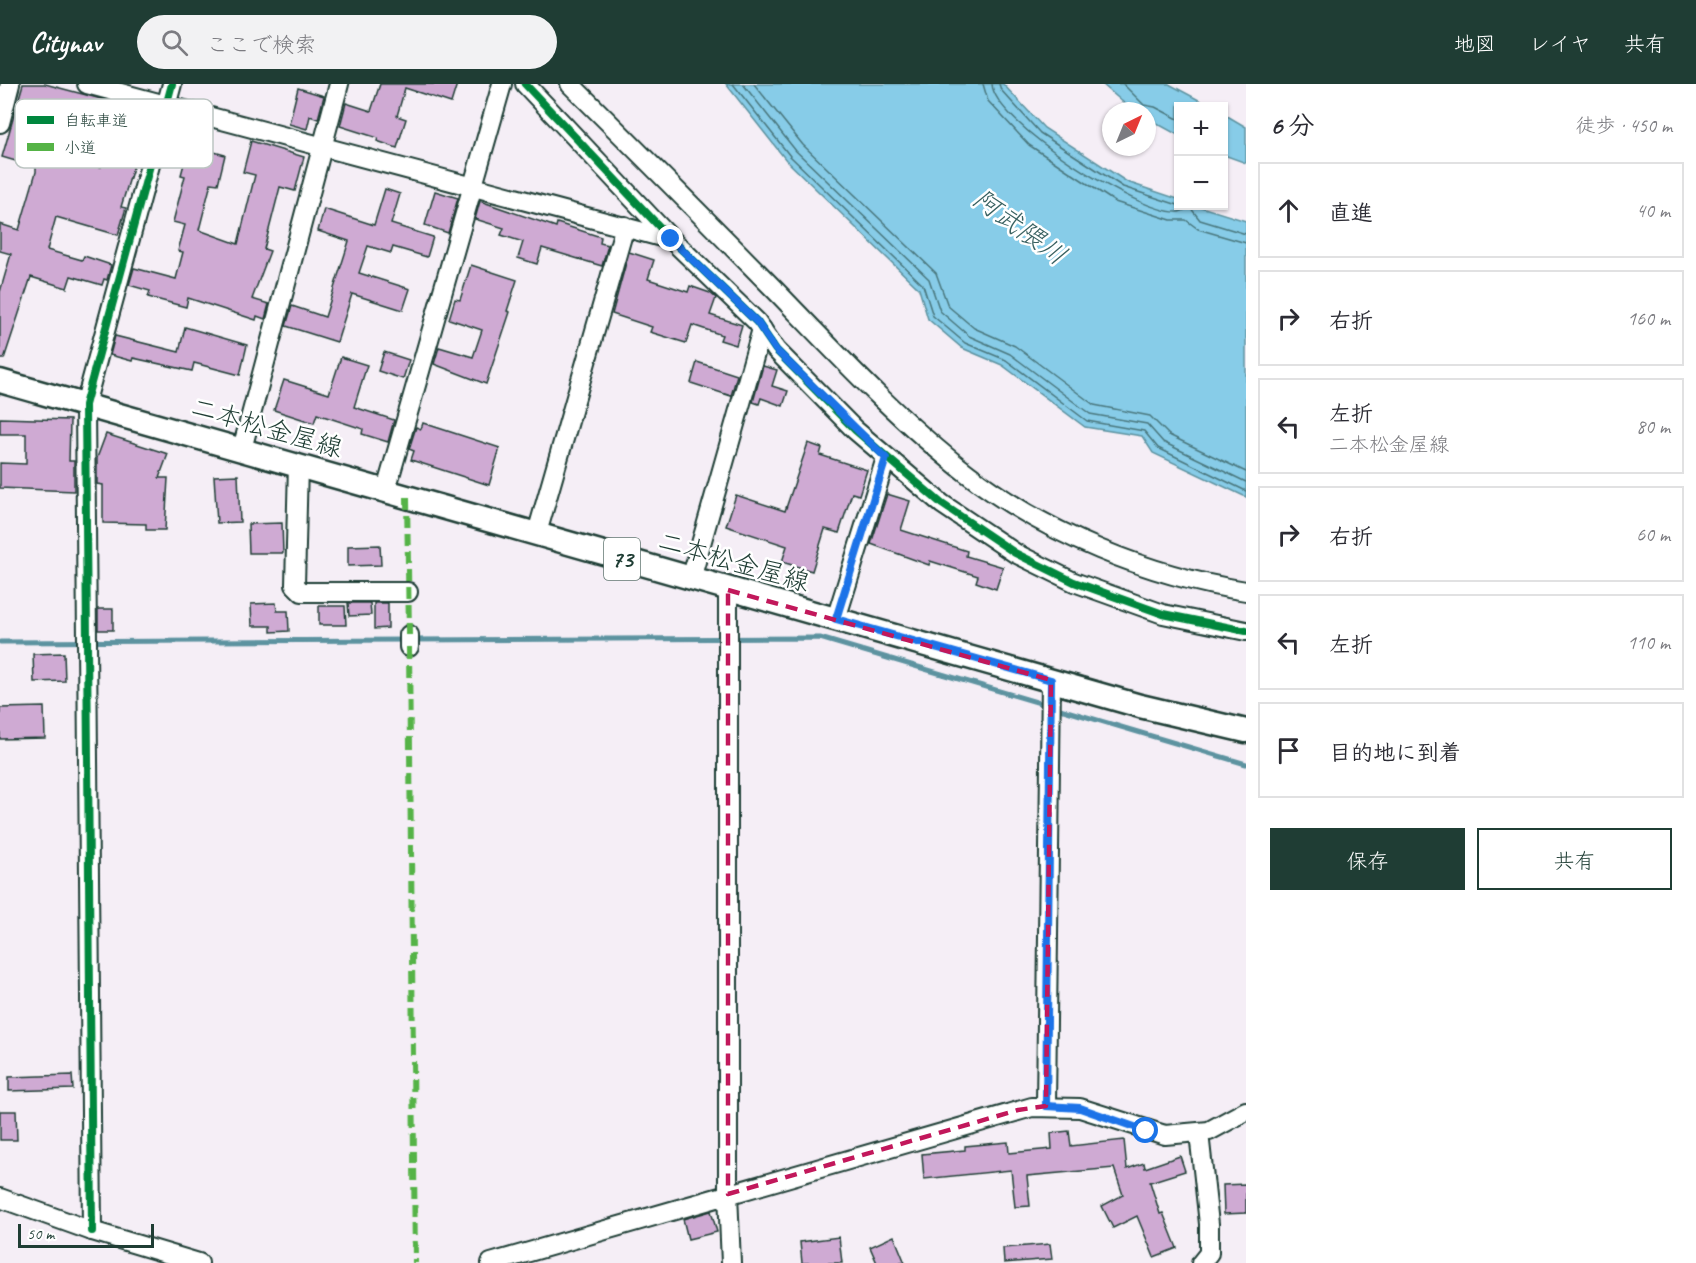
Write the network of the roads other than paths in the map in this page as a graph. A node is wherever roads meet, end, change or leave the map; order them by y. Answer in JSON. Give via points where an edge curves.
{"nodes":[{"id":1,"x":10,"y":84,"type":"edge"},
{"id":2,"x":87,"y":84,"type":"edge"},
{"id":3,"x":172,"y":84,"type":"edge"},
{"id":4,"x":339,"y":84,"type":"edge"},
{"id":5,"x":502,"y":84,"type":"edge"},
{"id":6,"x":525,"y":84,"type":"edge"},
{"id":7,"x":570,"y":84,"type":"edge"},
{"id":8,"x":143,"y":99,"type":"edge"},
{"id":9,"x":168,"y":99,"type":"edge"},
{"id":10,"x":213,"y":117,"type":"edge"},
{"id":11,"x":0,"y":123,"type":"edge"},
{"id":12,"x":324,"y":146,"type":"junction"},
{"id":13,"x":149,"y":168,"type":"edge"},
{"id":14,"x":474,"y":186,"type":"junction"},
{"id":15,"x":624,"y":226,"type":"junction"},
{"id":16,"x":671,"y":239,"type":"junction"},
{"id":17,"x":762,"y":329,"type":"junction"},
{"id":18,"x":0,"y":381,"type":"edge"},
{"id":19,"x":85,"y":405,"type":"junction"},
{"id":20,"x":242,"y":449,"type":"junction"},
{"id":21,"x":886,"y":458,"type":"junction"},
{"id":22,"x":298,"y":465,"type":"junction"},
{"id":23,"x":386,"y":490,"type":"junction"},
{"id":24,"x":537,"y":533,"type":"junction"},
{"id":25,"x":691,"y":579,"type":"junction"},
{"id":26,"x":728,"y":590,"type":"junction"},
{"id":27,"x":1246,"y":591,"type":"edge"},
{"id":28,"x":408,"y":592,"type":"dead end"},
{"id":29,"x":836,"y":619,"type":"junction"},
{"id":30,"x":1246,"y":631,"type":"edge"},
{"id":31,"x":1051,"y":695,"type":"junction"},
{"id":32,"x":1246,"y":730,"type":"edge"},
{"id":33,"x":1046,"y":1106,"type":"junction"},
{"id":34,"x":1246,"y":1111,"type":"edge"},
{"id":35,"x":1199,"y":1133,"type":"junction"},
{"id":36,"x":728,"y":1194,"type":"junction"},
{"id":37,"x":0,"y":1198,"type":"edge"},
{"id":38,"x":92,"y":1231,"type":"junction"},
{"id":39,"x":1207,"y":1260,"type":"edge"},
{"id":40,"x":199,"y":1263,"type":"edge"},
{"id":41,"x":491,"y":1263,"type":"edge"},
{"id":42,"x":731,"y":1263,"type":"edge"}],
"edges":[{"from":1,"to":11,"type":"street"},
{"from":2,"to":8,"type":"street"},
{"from":3,"to":9,"type":"street"},
{"from":4,"to":12,"type":"street"},
{"from":5,"to":14,"type":"street"},
{"from":6,"to":16,"type":"street"},
{"from":7,"to":27,"type":"street","via":[[837,353],[969,475],[1083,544],[1155,569]]},
{"from":10,"to":12,"type":"street"},
{"from":12,"to":14,"type":"street"},
{"from":12,"to":20,"type":"street"},
{"from":13,"to":19,"type":"street"},
{"from":14,"to":15,"type":"street"},
{"from":14,"to":23,"type":"street"},
{"from":15,"to":16,"type":"street"},
{"from":15,"to":24,"type":"street"},
{"from":16,"to":17,"type":"street"},
{"from":17,"to":21,"type":"street","via":[[776,350]]},
{"from":17,"to":25,"type":"street"},
{"from":18,"to":19,"type":"main road","name":"二本松金屋線","number":"73"},
{"from":19,"to":20,"type":"main road","name":"二本松金屋線","number":"73"},
{"from":19,"to":38,"type":"street"},
{"from":20,"to":22,"type":"main road","name":"二本松金屋線","number":"73"},
{"from":21,"to":29,"type":"street"},
{"from":21,"to":30,"type":"street","via":[[942,504],[1016,553],[1074,582],[1163,614]]},
{"from":22,"to":23,"type":"main road","name":"二本松金屋線","number":"73"},
{"from":22,"to":28,"type":"street","via":[[295,585],[302,592]]},
{"from":23,"to":24,"type":"main road","name":"二本松金屋線","number":"73"},
{"from":24,"to":25,"type":"main road","name":"二本松金屋線","number":"73"},
{"from":25,"to":26,"type":"main road","name":"二本松金屋線","number":"73"},
{"from":26,"to":29,"type":"main road","name":"二本松金屋線","number":"73"},
{"from":26,"to":36,"type":"street"},
{"from":29,"to":31,"type":"main road","name":"二本松金屋線","number":"73"},
{"from":31,"to":32,"type":"main road","name":"二本松金屋線","number":"73","via":[[1140,706]]},
{"from":31,"to":33,"type":"street"},
{"from":33,"to":35,"type":"street","via":[[1080,1108],[1165,1136]]},
{"from":33,"to":36,"type":"street","via":[[1018,1110]]},
{"from":34,"to":35,"type":"street"},
{"from":35,"to":39,"type":"street","via":[[1209,1224]]},
{"from":36,"to":41,"type":"street"},
{"from":36,"to":42,"type":"street"},
{"from":37,"to":38,"type":"street"},
{"from":38,"to":40,"type":"street"}]}
